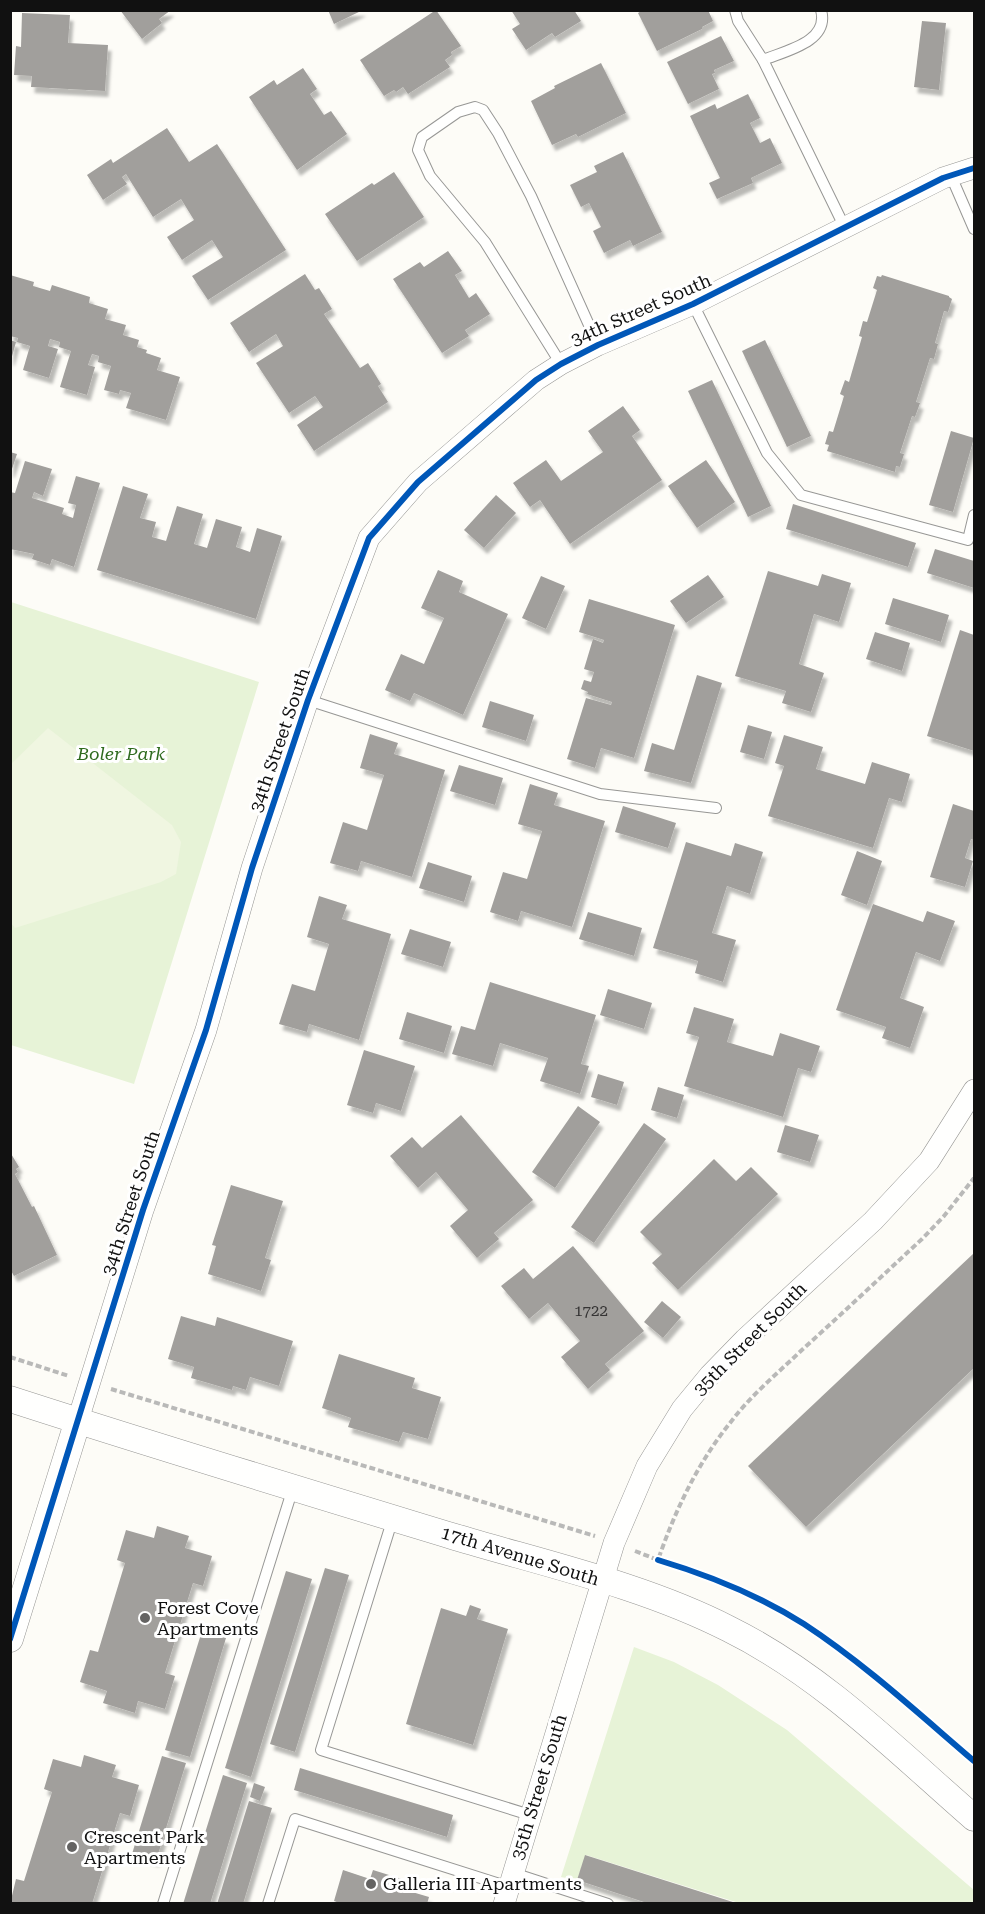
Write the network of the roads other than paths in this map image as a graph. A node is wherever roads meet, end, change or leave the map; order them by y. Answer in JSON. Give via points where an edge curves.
{"nodes":[{"id":1,"x":735,"y":10,"type":"edge"},
{"id":2,"x":820,"y":10,"type":"edge"},
{"id":3,"x":763,"y":60,"type":"junction"},
{"id":4,"x":975,"y":168,"type":"edge"},
{"id":5,"x":951,"y":176,"type":"junction"},
{"id":6,"x":845,"y":228,"type":"junction"},
{"id":7,"x":975,"y":229,"type":"edge"},
{"id":8,"x":693,"y":304,"type":"junction"},
{"id":9,"x":598,"y":345,"type":"junction"},
{"id":10,"x":561,"y":364,"type":"junction"},
{"id":11,"x":975,"y":515,"type":"edge"},
{"id":12,"x":971,"y":541,"type":"edge"},
{"id":13,"x":308,"y":700,"type":"junction"},
{"id":14,"x":716,"y":808,"type":"dead end"},
{"id":15,"x":975,"y":1090,"type":"edge"},
{"id":16,"x":10,"y":1399,"type":"edge"},
{"id":17,"x":78,"y":1420,"type":"junction"},
{"id":18,"x":293,"y":1488,"type":"junction"},
{"id":19,"x":393,"y":1518,"type":"junction"},
{"id":20,"x":602,"y":1581,"type":"junction"},
{"id":21,"x":12,"y":1626,"type":"edge"},
{"id":22,"x":530,"y":1815,"type":"junction"},
{"id":23,"x":975,"y":1818,"type":"edge"},
{"id":24,"x":509,"y":1888,"type":"edge"},
{"id":25,"x":163,"y":1904,"type":"edge"},
{"id":26,"x":268,"y":1904,"type":"edge"},
{"id":27,"x":608,"y":1904,"type":"edge"}],
"edges":[{"from":1,"to":3,"type":"lane"},
{"from":2,"to":3,"type":"lane","via":[[817,35]]},
{"from":3,"to":6,"type":"lane"},
{"from":4,"to":5,"type":"street","name":"34th Street South"},
{"from":5,"to":6,"type":"street","name":"34th Street South"},
{"from":5,"to":7,"type":"lane"},
{"from":6,"to":8,"type":"street","name":"34th Street South"},
{"from":8,"to":9,"type":"street","name":"34th Street South"},
{"from":8,"to":12,"type":"lane","via":[[767,453],[801,495]]},
{"from":9,"to":10,"type":"street","name":"34th Street South"},
{"from":9,"to":10,"type":"lane","via":[[498,133],[483,110],[476,107],[458,112],[422,137],[417,150],[430,176],[485,242]]},
{"from":10,"to":13,"type":"street","name":"34th Street South","via":[[536,380],[417,482],[369,538]]},
{"from":11,"to":12,"type":"lane"},
{"from":13,"to":14,"type":"lane","via":[[600,794]]},
{"from":13,"to":17,"type":"street","name":"34th Street South","via":[[252,868],[206,1030],[143,1210]]},
{"from":15,"to":20,"type":"street","name":"35th Street South","via":[[929,1161],[873,1221],[717,1368],[682,1409],[647,1466]]},
{"from":16,"to":17,"type":"street","name":"17th Avenue South"},
{"from":17,"to":18,"type":"street","name":"17th Avenue South"},
{"from":17,"to":21,"type":"street","name":"34th Street South"},
{"from":18,"to":19,"type":"street","name":"17th Avenue South"},
{"from":18,"to":25,"type":"lane"},
{"from":19,"to":20,"type":"street","name":"17th Avenue South"},
{"from":19,"to":22,"type":"lane","via":[[321,1750]]},
{"from":20,"to":22,"type":"street","name":"35th Street South"},
{"from":20,"to":23,"type":"street","name":"17th Avenue South","via":[[672,1604],[769,1651],[854,1713]]},
{"from":22,"to":24,"type":"street","name":"35th Street South"},
{"from":24,"to":26,"type":"lane","via":[[295,1819]]},
{"from":24,"to":27,"type":"lane"}]}
